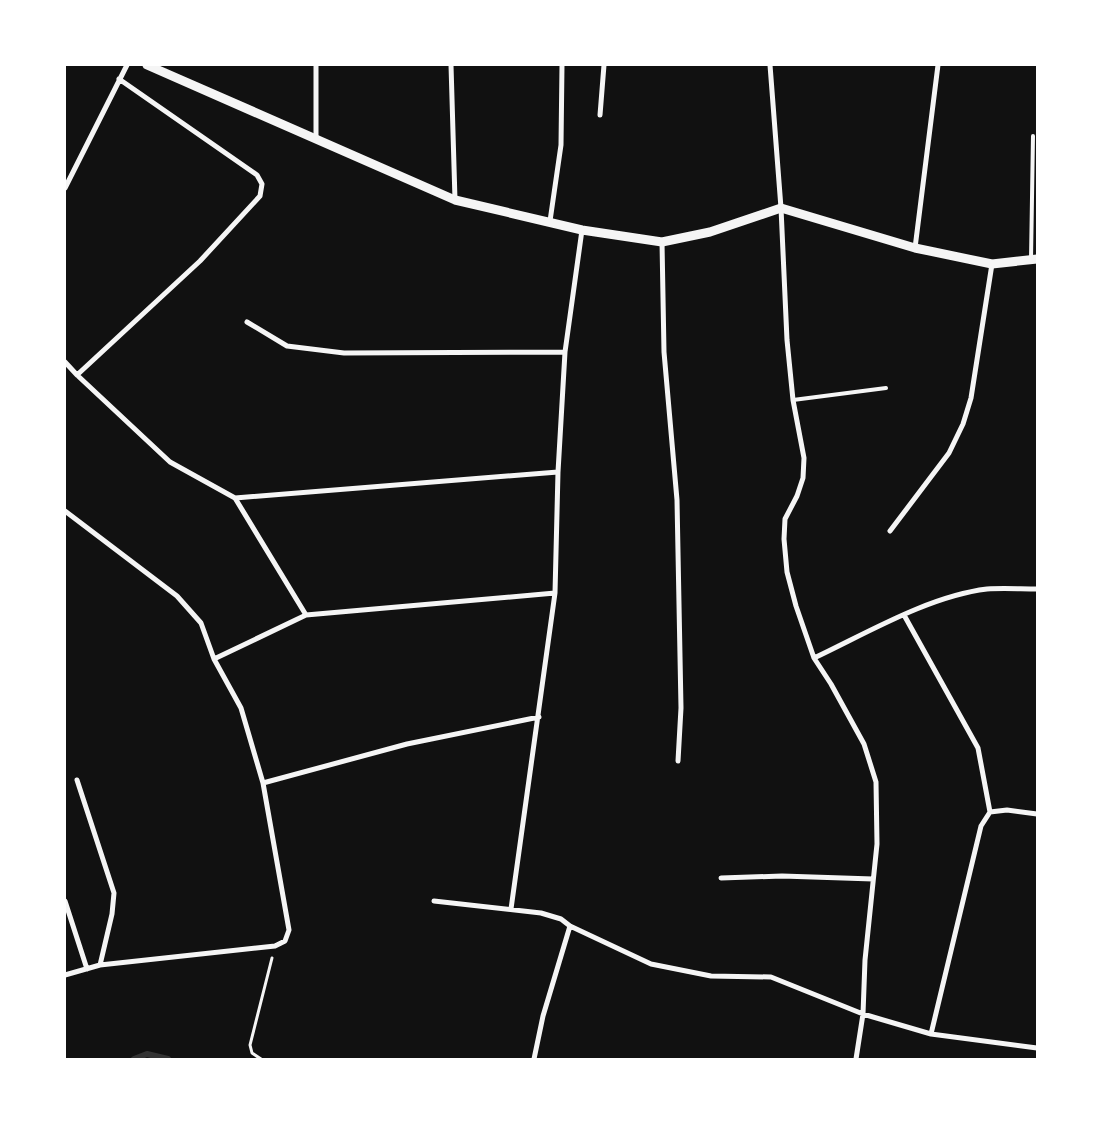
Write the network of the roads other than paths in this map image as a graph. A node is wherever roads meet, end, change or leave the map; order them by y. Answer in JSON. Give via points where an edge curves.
{"nodes":[{"id":1,"x":127,"y":65,"type":"edge"},
{"id":2,"x":316,"y":65,"type":"edge"},
{"id":3,"x":451,"y":65,"type":"edge"},
{"id":4,"x":562,"y":65,"type":"edge"},
{"id":5,"x":604,"y":65,"type":"edge"},
{"id":6,"x":770,"y":65,"type":"edge"},
{"id":7,"x":938,"y":65,"type":"edge"},
{"id":8,"x":149,"y":66,"type":"edge"},
{"id":9,"x":119,"y":79,"type":"junction"},
{"id":10,"x":600,"y":116,"type":"dead end"},
{"id":11,"x":1033,"y":136,"type":"dead end"},
{"id":12,"x":316,"y":140,"type":"junction"},
{"id":13,"x":65,"y":188,"type":"edge"},
{"id":14,"x":454,"y":200,"type":"junction"},
{"id":15,"x":781,"y":208,"type":"junction"},
{"id":16,"x":550,"y":221,"type":"junction"},
{"id":17,"x":582,"y":230,"type":"junction"},
{"id":18,"x":662,"y":242,"type":"junction"},
{"id":19,"x":915,"y":248,"type":"junction"},
{"id":20,"x":1034,"y":260,"type":"edge"},
{"id":21,"x":992,"y":264,"type":"junction"},
{"id":22,"x":247,"y":322,"type":"dead end"},
{"id":23,"x":565,"y":352,"type":"junction"},
{"id":24,"x":65,"y":362,"type":"edge"},
{"id":25,"x":77,"y":375,"type":"junction"},
{"id":26,"x":886,"y":388,"type":"dead end"},
{"id":27,"x":793,"y":400,"type":"junction"},
{"id":28,"x":558,"y":472,"type":"junction"},
{"id":29,"x":235,"y":498,"type":"junction"},
{"id":30,"x":65,"y":511,"type":"edge"},
{"id":31,"x":890,"y":531,"type":"dead end"},
{"id":32,"x":1037,"y":589,"type":"edge"},
{"id":33,"x":555,"y":594,"type":"junction"},
{"id":34,"x":306,"y":615,"type":"junction"},
{"id":35,"x":904,"y":615,"type":"junction"},
{"id":36,"x":814,"y":658,"type":"junction"},
{"id":37,"x":214,"y":659,"type":"junction"},
{"id":38,"x":539,"y":717,"type":"junction"},
{"id":39,"x":678,"y":761,"type":"dead end"},
{"id":40,"x":77,"y":780,"type":"dead end"},
{"id":41,"x":263,"y":783,"type":"junction"},
{"id":42,"x":990,"y":812,"type":"junction"},
{"id":43,"x":1037,"y":814,"type":"edge"},
{"id":44,"x":721,"y":878,"type":"dead end"},
{"id":45,"x":873,"y":879,"type":"junction"},
{"id":46,"x":65,"y":901,"type":"edge"},
{"id":47,"x":434,"y":901,"type":"dead end"},
{"id":48,"x":511,"y":909,"type":"junction"},
{"id":49,"x":570,"y":926,"type":"junction"},
{"id":50,"x":100,"y":965,"type":"junction"},
{"id":51,"x":87,"y":969,"type":"junction"},
{"id":52,"x":65,"y":975,"type":"edge"},
{"id":53,"x":863,"y":1014,"type":"junction"},
{"id":54,"x":931,"y":1034,"type":"junction"},
{"id":55,"x":1037,"y":1048,"type":"edge"},
{"id":56,"x":534,"y":1059,"type":"edge"},
{"id":57,"x":856,"y":1059,"type":"edge"}],
"edges":[{"from":1,"to":9,"type":"street"},
{"from":2,"to":12,"type":"street"},
{"from":3,"to":14,"type":"street"},
{"from":4,"to":16,"type":"street","via":[[561,145]]},
{"from":5,"to":10,"type":"street"},
{"from":6,"to":15,"type":"street"},
{"from":7,"to":19,"type":"street"},
{"from":8,"to":12,"type":"street"},
{"from":9,"to":13,"type":"street"},
{"from":9,"to":25,"type":"street","via":[[257,174],[262,184],[260,196],[200,261]]},
{"from":11,"to":20,"type":"lane"},
{"from":12,"to":14,"type":"street"},
{"from":14,"to":16,"type":"street"},
{"from":15,"to":18,"type":"street","via":[[710,232]]},
{"from":15,"to":19,"type":"street"},
{"from":15,"to":27,"type":"street"},
{"from":16,"to":17,"type":"street"},
{"from":17,"to":18,"type":"street"},
{"from":17,"to":23,"type":"street"},
{"from":18,"to":39,"type":"street","via":[[664,352],[677,500],[681,708]]},
{"from":19,"to":21,"type":"street"},
{"from":20,"to":21,"type":"street"},
{"from":21,"to":31,"type":"street","via":[[964,424],[949,453]]},
{"from":22,"to":23,"type":"street","via":[[287,346],[344,353]]},
{"from":23,"to":28,"type":"street"},
{"from":24,"to":25,"type":"street"},
{"from":25,"to":29,"type":"street","via":[[170,462]]},
{"from":26,"to":27,"type":"lane"},
{"from":27,"to":36,"type":"street","via":[[804,458],[803,478],[785,519],[784,539],[787,572]]},
{"from":28,"to":29,"type":"street"},
{"from":28,"to":33,"type":"street"},
{"from":29,"to":34,"type":"street"},
{"from":30,"to":37,"type":"street","via":[[177,596],[201,622]]},
{"from":32,"to":35,"type":"street","via":[[987,590],[933,603]]},
{"from":33,"to":34,"type":"street"},
{"from":33,"to":38,"type":"street"},
{"from":34,"to":37,"type":"street"},
{"from":35,"to":36,"type":"street"},
{"from":35,"to":42,"type":"street","via":[[978,748]]},
{"from":36,"to":45,"type":"street","via":[[864,744],[876,782],[877,844]]},
{"from":37,"to":41,"type":"street","via":[[241,708]]},
{"from":38,"to":41,"type":"street","via":[[407,744]]},
{"from":38,"to":48,"type":"street"},
{"from":40,"to":50,"type":"street","via":[[114,893]]},
{"from":41,"to":50,"type":"street","via":[[289,930],[285,941],[276,946]]},
{"from":42,"to":43,"type":"street","via":[[1008,810]]},
{"from":42,"to":54,"type":"street","via":[[981,826]]},
{"from":44,"to":45,"type":"street"},
{"from":45,"to":53,"type":"street"},
{"from":46,"to":51,"type":"street"},
{"from":47,"to":48,"type":"street"},
{"from":48,"to":49,"type":"street","via":[[562,919]]},
{"from":49,"to":53,"type":"street","via":[[651,964],[711,976],[771,977]]},
{"from":49,"to":56,"type":"street","via":[[543,1016]]},
{"from":50,"to":51,"type":"street"},
{"from":51,"to":52,"type":"street"},
{"from":53,"to":54,"type":"street"},
{"from":53,"to":57,"type":"street"},
{"from":54,"to":55,"type":"street"}]}
